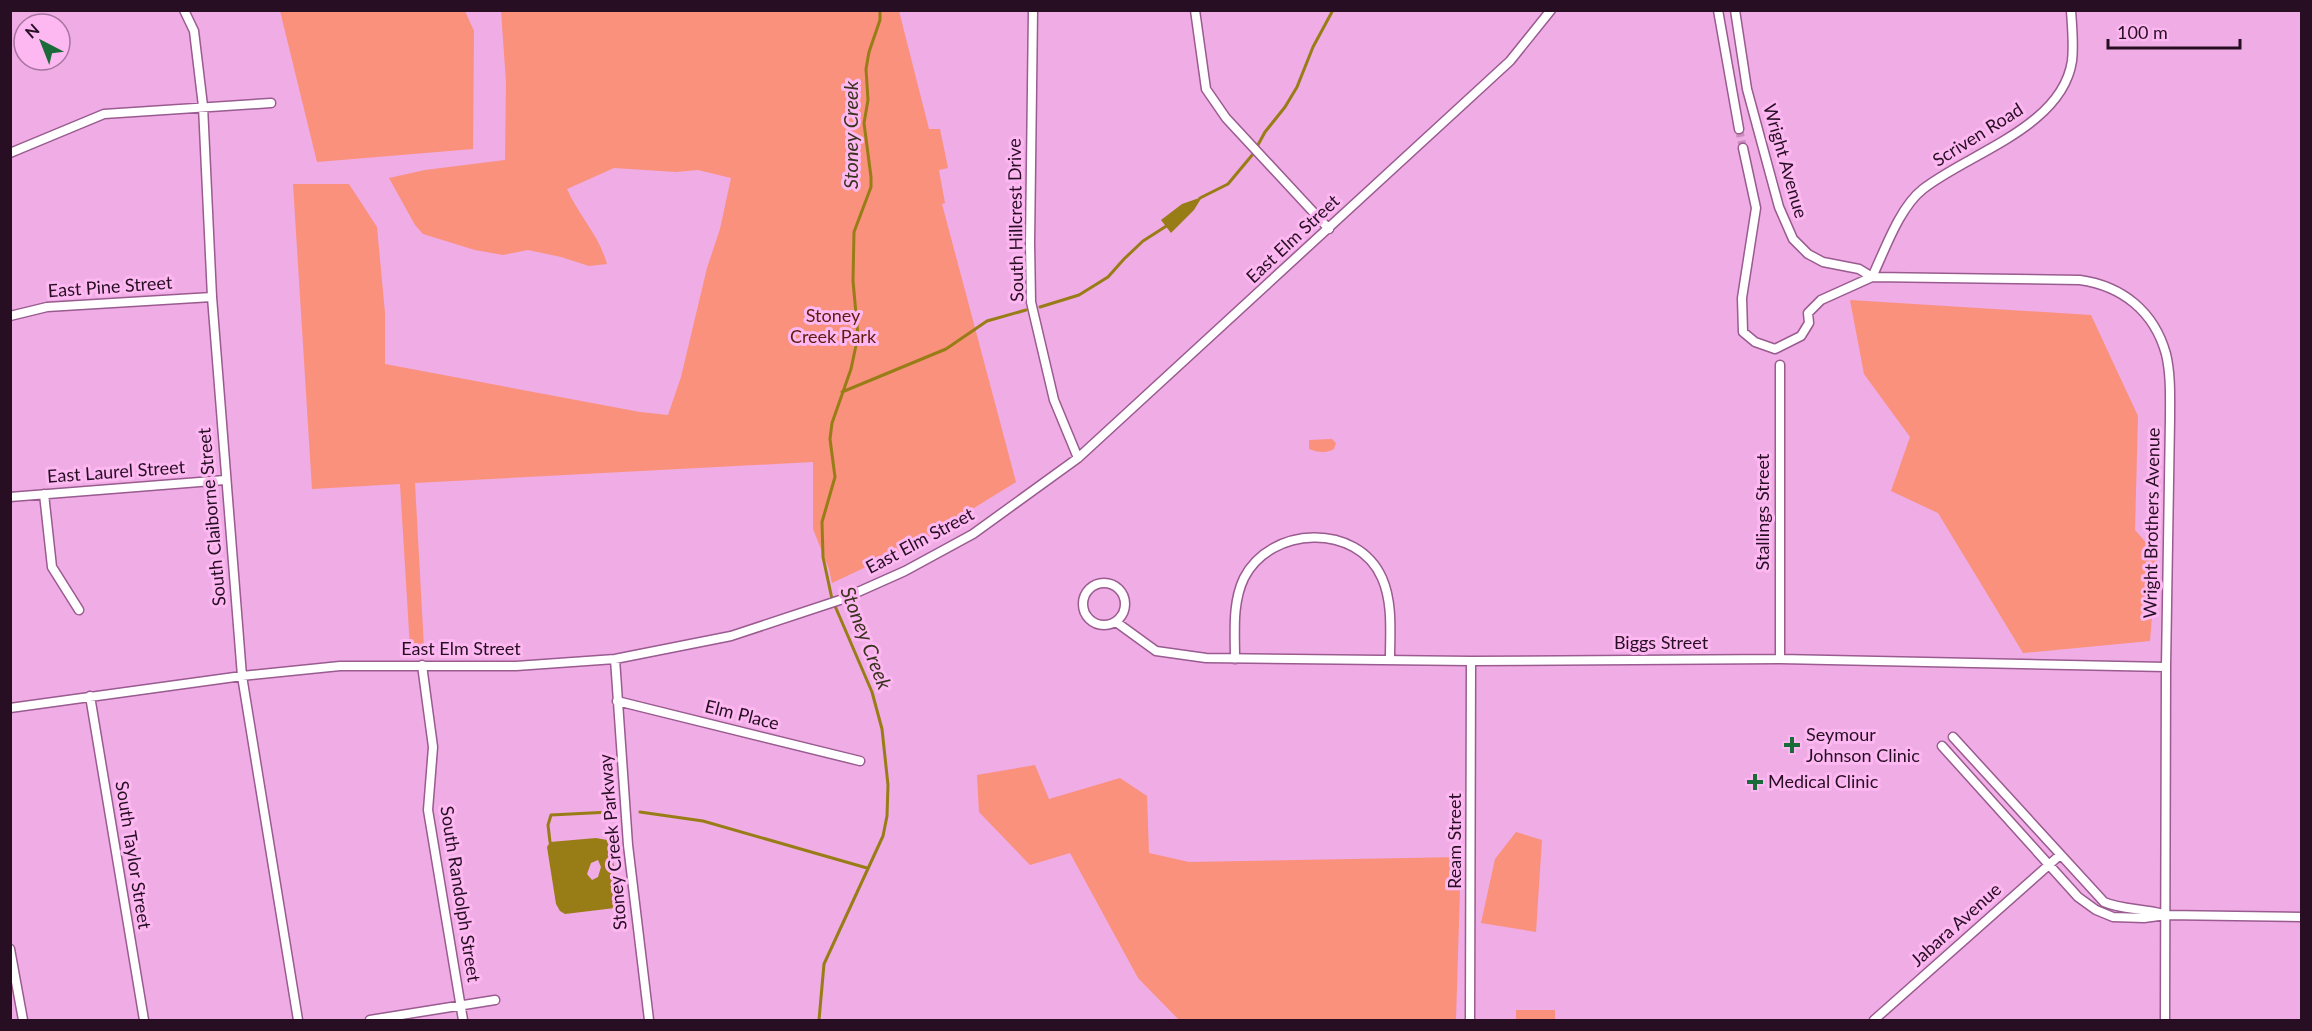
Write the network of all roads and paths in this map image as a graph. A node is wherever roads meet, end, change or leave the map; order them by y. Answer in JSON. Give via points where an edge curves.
{"nodes":[{"id":1,"x":183,"y":10,"type":"edge"},
{"id":2,"x":1033,"y":10,"type":"edge"},
{"id":3,"x":1195,"y":10,"type":"edge"},
{"id":4,"x":1551,"y":10,"type":"edge"},
{"id":5,"x":1718,"y":10,"type":"edge"},
{"id":6,"x":1735,"y":10,"type":"edge"},
{"id":7,"x":2071,"y":10,"type":"edge"},
{"id":8,"x":271,"y":103,"type":"dead end"},
{"id":9,"x":203,"y":106,"type":"junction"},
{"id":10,"x":1739,"y":129,"type":"tunnel mouth"},
{"id":11,"x":1743,"y":148,"type":"tunnel mouth"},
{"id":12,"x":10,"y":153,"type":"edge"},
{"id":13,"x":1329,"y":229,"type":"junction"},
{"id":14,"x":1872,"y":277,"type":"junction"},
{"id":15,"x":212,"y":297,"type":"junction"},
{"id":16,"x":10,"y":316,"type":"edge"},
{"id":17,"x":1780,"y":365,"type":"dead end"},
{"id":18,"x":1078,"y":458,"type":"junction"},
{"id":19,"x":225,"y":480,"type":"junction"},
{"id":20,"x":44,"y":494,"type":"junction"},
{"id":21,"x":10,"y":497,"type":"edge"},
{"id":22,"x":79,"y":610,"type":"dead end"},
{"id":23,"x":1116,"y":621,"type":"junction"},
{"id":24,"x":615,"y":659,"type":"junction"},
{"id":25,"x":1235,"y":659,"type":"junction"},
{"id":26,"x":1390,"y":659,"type":"junction"},
{"id":27,"x":1780,"y":659,"type":"junction"},
{"id":28,"x":1471,"y":661,"type":"junction"},
{"id":29,"x":422,"y":665,"type":"junction"},
{"id":30,"x":2166,"y":667,"type":"junction"},
{"id":31,"x":242,"y":676,"type":"junction"},
{"id":32,"x":90,"y":696,"type":"junction"},
{"id":33,"x":617,"y":701,"type":"junction"},
{"id":34,"x":10,"y":708,"type":"edge"},
{"id":35,"x":1953,"y":736,"type":"dead end"},
{"id":36,"x":1942,"y":746,"type":"dead end"},
{"id":37,"x":860,"y":760,"type":"dead end"},
{"id":38,"x":2060,"y":855,"type":"junction"},
{"id":39,"x":2050,"y":865,"type":"junction"},
{"id":40,"x":2166,"y":915,"type":"junction"},
{"id":41,"x":2301,"y":917,"type":"edge"},
{"id":42,"x":10,"y":949,"type":"edge"},
{"id":43,"x":495,"y":1000,"type":"dead end"},
{"id":44,"x":461,"y":1006,"type":"junction"},
{"id":45,"x":23,"y":1020,"type":"edge"},
{"id":46,"x":144,"y":1020,"type":"edge"},
{"id":47,"x":298,"y":1020,"type":"edge"},
{"id":48,"x":370,"y":1020,"type":"edge"},
{"id":49,"x":463,"y":1020,"type":"edge"},
{"id":50,"x":649,"y":1020,"type":"edge"},
{"id":51,"x":1470,"y":1020,"type":"edge"},
{"id":52,"x":1874,"y":1020,"type":"edge"},
{"id":53,"x":2165,"y":1020,"type":"edge"}],
"edges":[{"from":1,"to":9,"type":"street","name":"South Claiborne Street","via":[[194,31]]},
{"from":2,"to":18,"type":"street","name":"South Hillcrest Drive","via":[[1031,302],[1054,400]]},
{"from":3,"to":13,"type":"street","via":[[1206,89],[1226,118]]},
{"from":4,"to":13,"type":"street","name":"East Elm Street","via":[[1510,61]]},
{"from":5,"to":10,"type":"street","name":"Wright Avenue"},
{"from":6,"to":14,"type":"street","name":"Wright Avenue","via":[[1747,88],[1779,207],[1793,239],[1823,262],[1859,269]]},
{"from":7,"to":14,"type":"street","name":"Scriven Road","via":[[2072,61],[2059,93],[2041,114],[2019,130],[1921,191],[1906,209]]},
{"from":8,"to":9,"type":"street"},
{"from":9,"to":12,"type":"street","via":[[104,114]]},
{"from":9,"to":15,"type":"street","name":"South Claiborne Street"},
{"from":11,"to":14,"type":"street","name":"Wright Avenue","via":[[1756,208],[1742,298],[1743,332],[1755,342],[1775,349],[1801,336],[1809,323],[1808,313],[1821,300]]},
{"from":13,"to":18,"type":"street","name":"East Elm Street"},
{"from":14,"to":30,"type":"street","name":"Wright Brothers Avenue","via":[[2088,281],[2115,290],[2143,312],[2158,333],[2170,381]]},
{"from":15,"to":16,"type":"street","name":"East Pine Street","via":[[47,307]]},
{"from":15,"to":19,"type":"street","name":"South Claiborne Street"},
{"from":17,"to":27,"type":"street","name":"Stallings Street"},
{"from":18,"to":24,"type":"street","name":"East Elm Street","via":[[973,534],[906,571],[840,600],[731,636]]},
{"from":19,"to":20,"type":"street","name":"East Laurel Street"},
{"from":19,"to":31,"type":"street","name":"South Claiborne Street"},
{"from":20,"to":21,"type":"street","name":"East Laurel Street"},
{"from":20,"to":22,"type":"street","via":[[52,567]]},
{"from":23,"to":23,"type":"street","via":[[1125,608],[1124,597],[1115,585],[1103,582],[1089,588],[1082,601],[1085,615],[1095,624]]},
{"from":23,"to":25,"type":"street","name":"Biggs Street","via":[[1156,651]]},
{"from":24,"to":29,"type":"street","name":"East Elm Street","via":[[516,666]]},
{"from":24,"to":33,"type":"street","name":"Stoney Creek Parkway"},
{"from":25,"to":26,"type":"street","name":"Biggs Street"},
{"from":25,"to":26,"type":"street","via":[[1236,600],[1245,577],[1261,556],[1283,542],[1306,537],[1349,544],[1382,576],[1389,599]]},
{"from":26,"to":28,"type":"street","name":"Biggs Street"},
{"from":27,"to":28,"type":"street","name":"Biggs Street"},
{"from":27,"to":30,"type":"street","name":"Biggs Street"},
{"from":28,"to":51,"type":"street","name":"Ream Street"},
{"from":29,"to":31,"type":"street","name":"East Elm Street","via":[[340,666]]},
{"from":29,"to":44,"type":"street","name":"South Randolph Street","via":[[433,747],[428,810]]},
{"from":30,"to":40,"type":"street","name":"Wright Brothers Avenue"},
{"from":31,"to":32,"type":"street","name":"East Elm Street"},
{"from":31,"to":47,"type":"street","name":"South Claiborne Street"},
{"from":32,"to":34,"type":"street","name":"East Elm Street"},
{"from":32,"to":46,"type":"street","name":"South Taylor Street"},
{"from":33,"to":37,"type":"street","name":"Elm Place"},
{"from":33,"to":50,"type":"street","name":"Stoney Creek Parkway","via":[[628,845]]},
{"from":35,"to":38,"type":"street"},
{"from":36,"to":39,"type":"street"},
{"from":38,"to":39,"type":"street","name":"Jabara Avenue"},
{"from":38,"to":40,"type":"street","via":[[2104,902]]},
{"from":39,"to":40,"type":"street","via":[[2078,897],[2113,917]]},
{"from":39,"to":52,"type":"street","name":"Jabara Avenue"},
{"from":40,"to":41,"type":"street"},
{"from":40,"to":53,"type":"street","name":"Wright Brothers Avenue"},
{"from":42,"to":45,"type":"street"},
{"from":43,"to":44,"type":"street"},
{"from":44,"to":48,"type":"street"},
{"from":44,"to":49,"type":"street","name":"South Randolph Street"}]}
